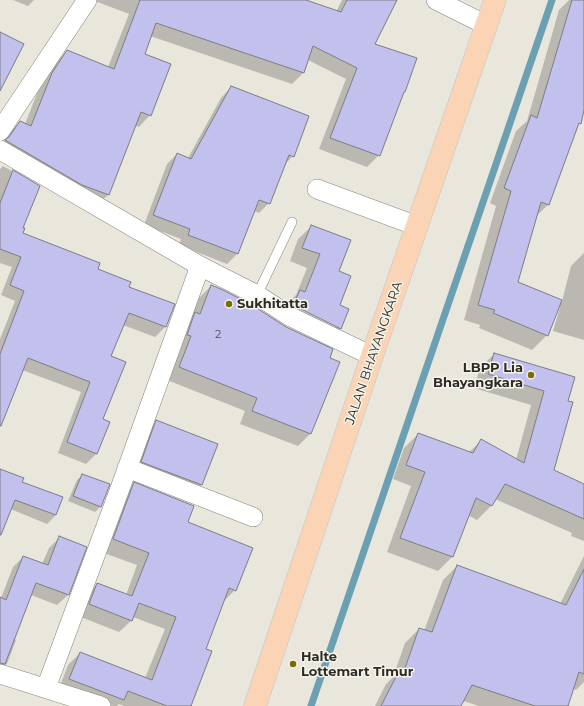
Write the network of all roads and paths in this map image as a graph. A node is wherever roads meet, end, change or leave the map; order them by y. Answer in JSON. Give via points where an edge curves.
{"nodes":[{"id":1,"x":87,"y":0,"type":"edge"},
{"id":2,"x":436,"y":0,"type":"edge"},
{"id":3,"x":495,"y":0,"type":"edge"},
{"id":4,"x":486,"y":25,"type":"junction"},
{"id":5,"x":0,"y":131,"type":"edge"},
{"id":6,"x":0,"y":150,"type":"edge"},
{"id":7,"x":317,"y":189,"type":"dead end"},
{"id":8,"x":292,"y":222,"type":"dead end"},
{"id":9,"x":417,"y":226,"type":"junction"},
{"id":10,"x":200,"y":266,"type":"junction"},
{"id":11,"x":257,"y":295,"type":"junction"},
{"id":12,"x":372,"y":356,"type":"junction"},
{"id":13,"x":128,"y":468,"type":"junction"},
{"id":14,"x":253,"y":517,"type":"dead end"},
{"id":15,"x":0,"y":674,"type":"edge"},
{"id":16,"x":46,"y":688,"type":"junction"},
{"id":17,"x":102,"y":706,"type":"edge"},
{"id":18,"x":255,"y":706,"type":"edge"}],
"edges":[{"from":1,"to":5,"type":"street"},
{"from":2,"to":4,"type":"street"},
{"from":3,"to":4,"type":"main road","name":"JALAN BHAYANGKARA"},
{"from":4,"to":9,"type":"main road","name":"JALAN BHAYANGKARA"},
{"from":6,"to":10,"type":"street"},
{"from":7,"to":9,"type":"street"},
{"from":8,"to":11,"type":"lane"},
{"from":9,"to":12,"type":"main road","name":"JALAN BHAYANGKARA"},
{"from":10,"to":11,"type":"street"},
{"from":10,"to":13,"type":"street"},
{"from":11,"to":12,"type":"street","via":[[291,317]]},
{"from":12,"to":18,"type":"main road","name":"JALAN BHAYANGKARA"},
{"from":13,"to":14,"type":"street"},
{"from":13,"to":16,"type":"street"},
{"from":15,"to":16,"type":"street"},
{"from":16,"to":17,"type":"street"}]}
